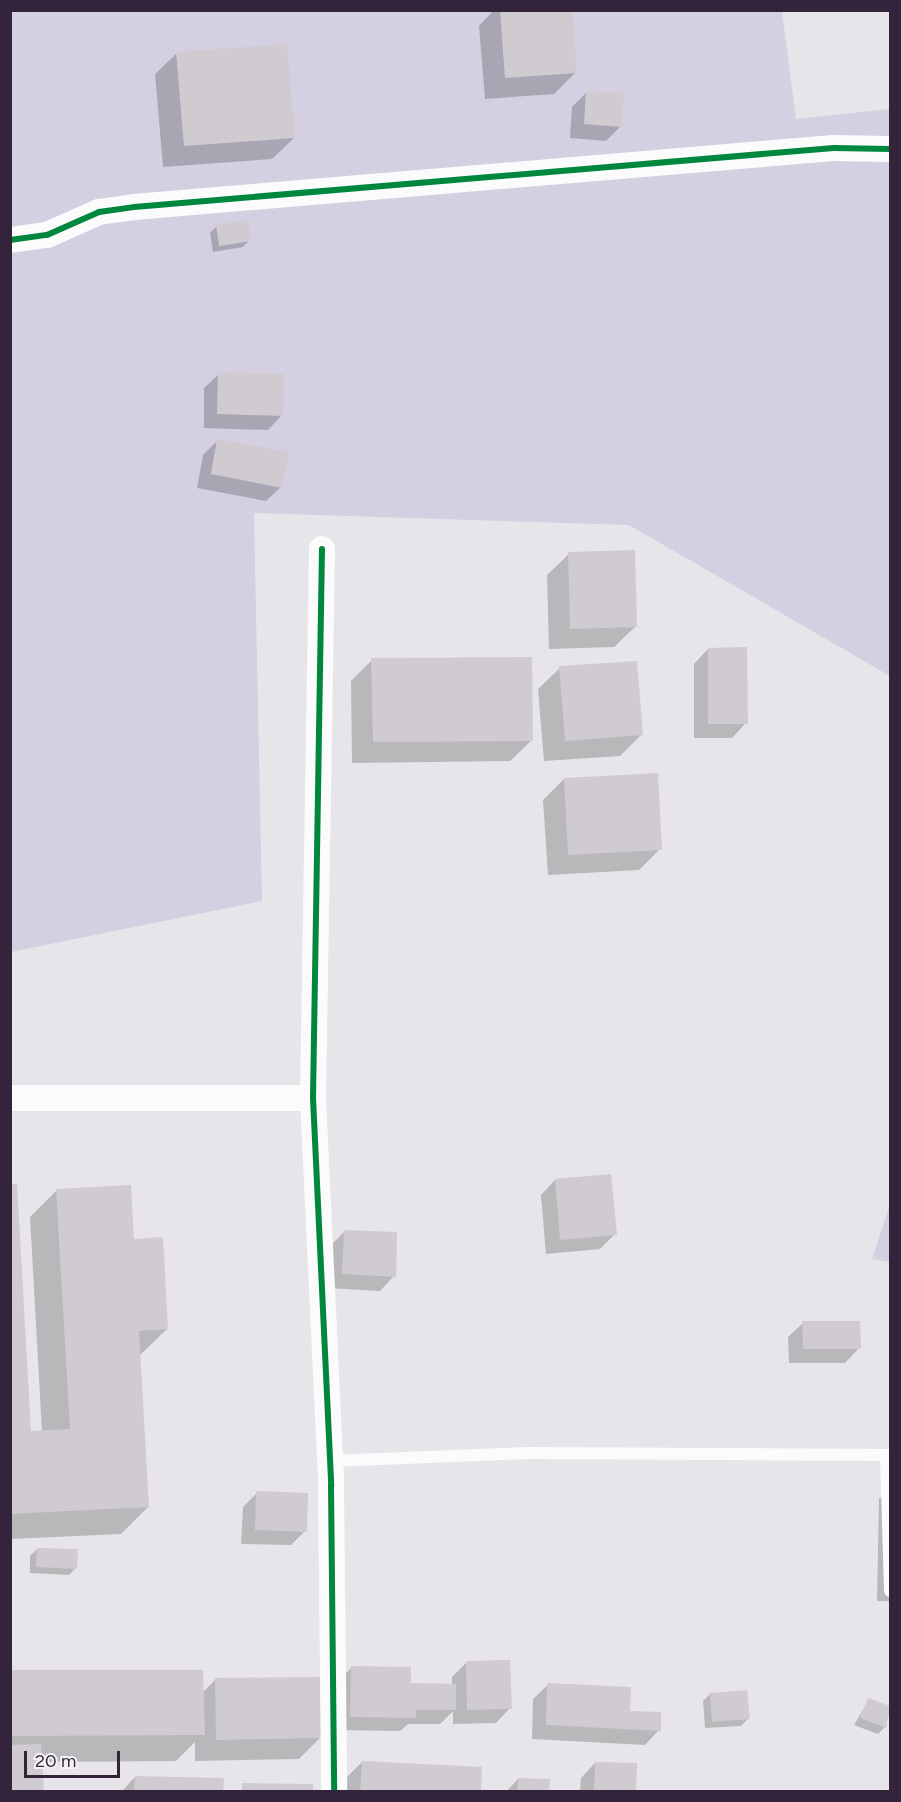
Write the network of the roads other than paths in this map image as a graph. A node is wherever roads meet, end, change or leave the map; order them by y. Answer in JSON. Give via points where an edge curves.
{"nodes":[{"id":1,"x":891,"y":149,"type":"edge"},
{"id":2,"x":10,"y":240,"type":"edge"},
{"id":3,"x":322,"y":549,"type":"dead end"},
{"id":4,"x":10,"y":1098,"type":"edge"},
{"id":5,"x":313,"y":1098,"type":"junction"},
{"id":6,"x":888,"y":1455,"type":"edge"},
{"id":7,"x":330,"y":1461,"type":"junction"},
{"id":8,"x":891,"y":1591,"type":"edge"},
{"id":9,"x":334,"y":1791,"type":"edge"}],
"edges":[{"from":1,"to":2,"type":"street","via":[[822,149],[135,207],[99,212],[47,235]]},
{"from":3,"to":5,"type":"street"},
{"from":4,"to":5,"type":"street"},
{"from":5,"to":7,"type":"street"},
{"from":6,"to":7,"type":"lane","via":[[536,1452]]},
{"from":6,"to":8,"type":"lane"},
{"from":7,"to":9,"type":"street"}]}
